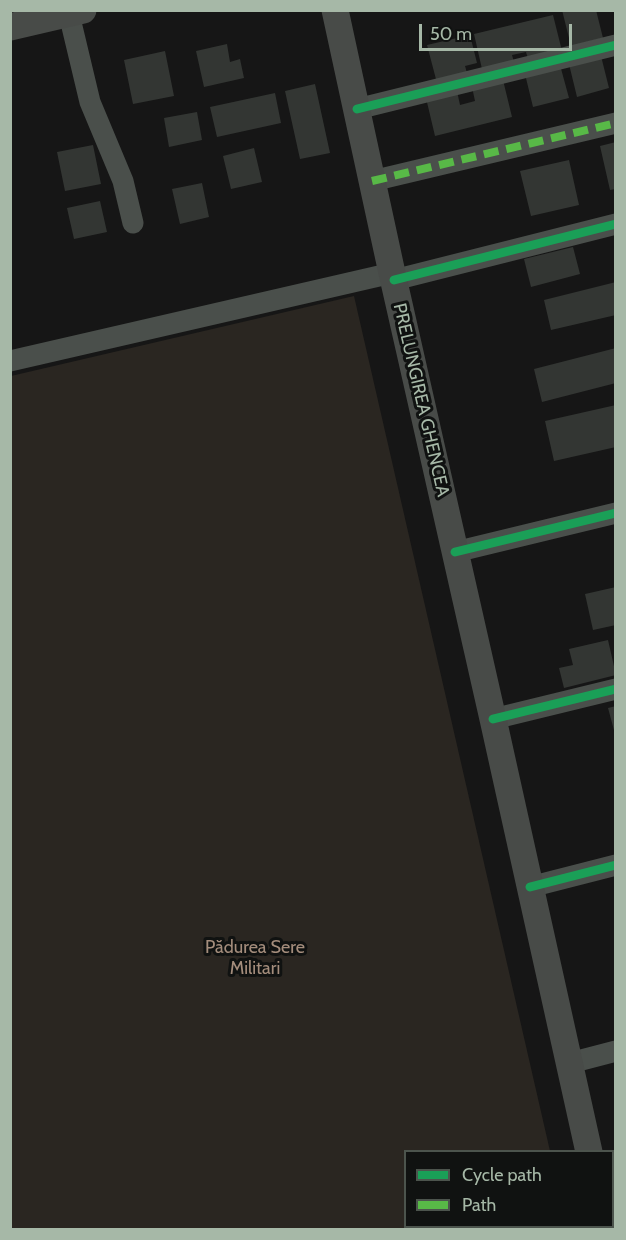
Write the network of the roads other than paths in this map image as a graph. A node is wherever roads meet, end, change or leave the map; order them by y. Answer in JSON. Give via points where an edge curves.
{"nodes":[{"id":1,"x":334,"y":10,"type":"edge"},
{"id":2,"x":76,"y":12,"type":"edge"},
{"id":3,"x":10,"y":27,"type":"edge"},
{"id":4,"x":615,"y":45,"type":"edge"},
{"id":5,"x":357,"y":109,"type":"junction"},
{"id":6,"x":615,"y":123,"type":"edge"},
{"id":7,"x":372,"y":181,"type":"junction"},
{"id":8,"x":133,"y":223,"type":"dead end"},
{"id":9,"x":615,"y":224,"type":"edge"},
{"id":10,"x":393,"y":277,"type":"junction"},
{"id":11,"x":10,"y":361,"type":"edge"},
{"id":12,"x":615,"y":513,"type":"edge"},
{"id":13,"x":455,"y":552,"type":"junction"},
{"id":14,"x":615,"y":689,"type":"edge"},
{"id":15,"x":494,"y":719,"type":"junction"},
{"id":16,"x":615,"y":865,"type":"edge"},
{"id":17,"x":530,"y":887,"type":"junction"},
{"id":18,"x":615,"y":1051,"type":"edge"},
{"id":19,"x":570,"y":1063,"type":"junction"},
{"id":20,"x":589,"y":1150,"type":"edge"}],
"edges":[{"from":1,"to":5,"type":"main road","name":"PRELUNGIREA GHENCEA"},
{"from":2,"to":3,"type":"main road"},
{"from":2,"to":8,"type":"street","via":[[90,102],[123,181]]},
{"from":4,"to":5,"type":"street"},
{"from":5,"to":7,"type":"main road","name":"PRELUNGIREA GHENCEA"},
{"from":6,"to":7,"type":"street"},
{"from":7,"to":10,"type":"main road","name":"PRELUNGIREA GHENCEA"},
{"from":9,"to":10,"type":"street"},
{"from":10,"to":11,"type":"street"},
{"from":10,"to":13,"type":"main road","name":"PRELUNGIREA GHENCEA"},
{"from":12,"to":13,"type":"street"},
{"from":13,"to":15,"type":"main road","name":"PRELUNGIREA GHENCEA"},
{"from":14,"to":15,"type":"street"},
{"from":15,"to":17,"type":"main road","name":"PRELUNGIREA GHENCEA"},
{"from":16,"to":17,"type":"street"},
{"from":17,"to":19,"type":"main road","name":"PRELUNGIREA GHENCEA"},
{"from":18,"to":19,"type":"street"},
{"from":19,"to":20,"type":"main road","name":"PRELUNGIREA GHENCEA"}]}
